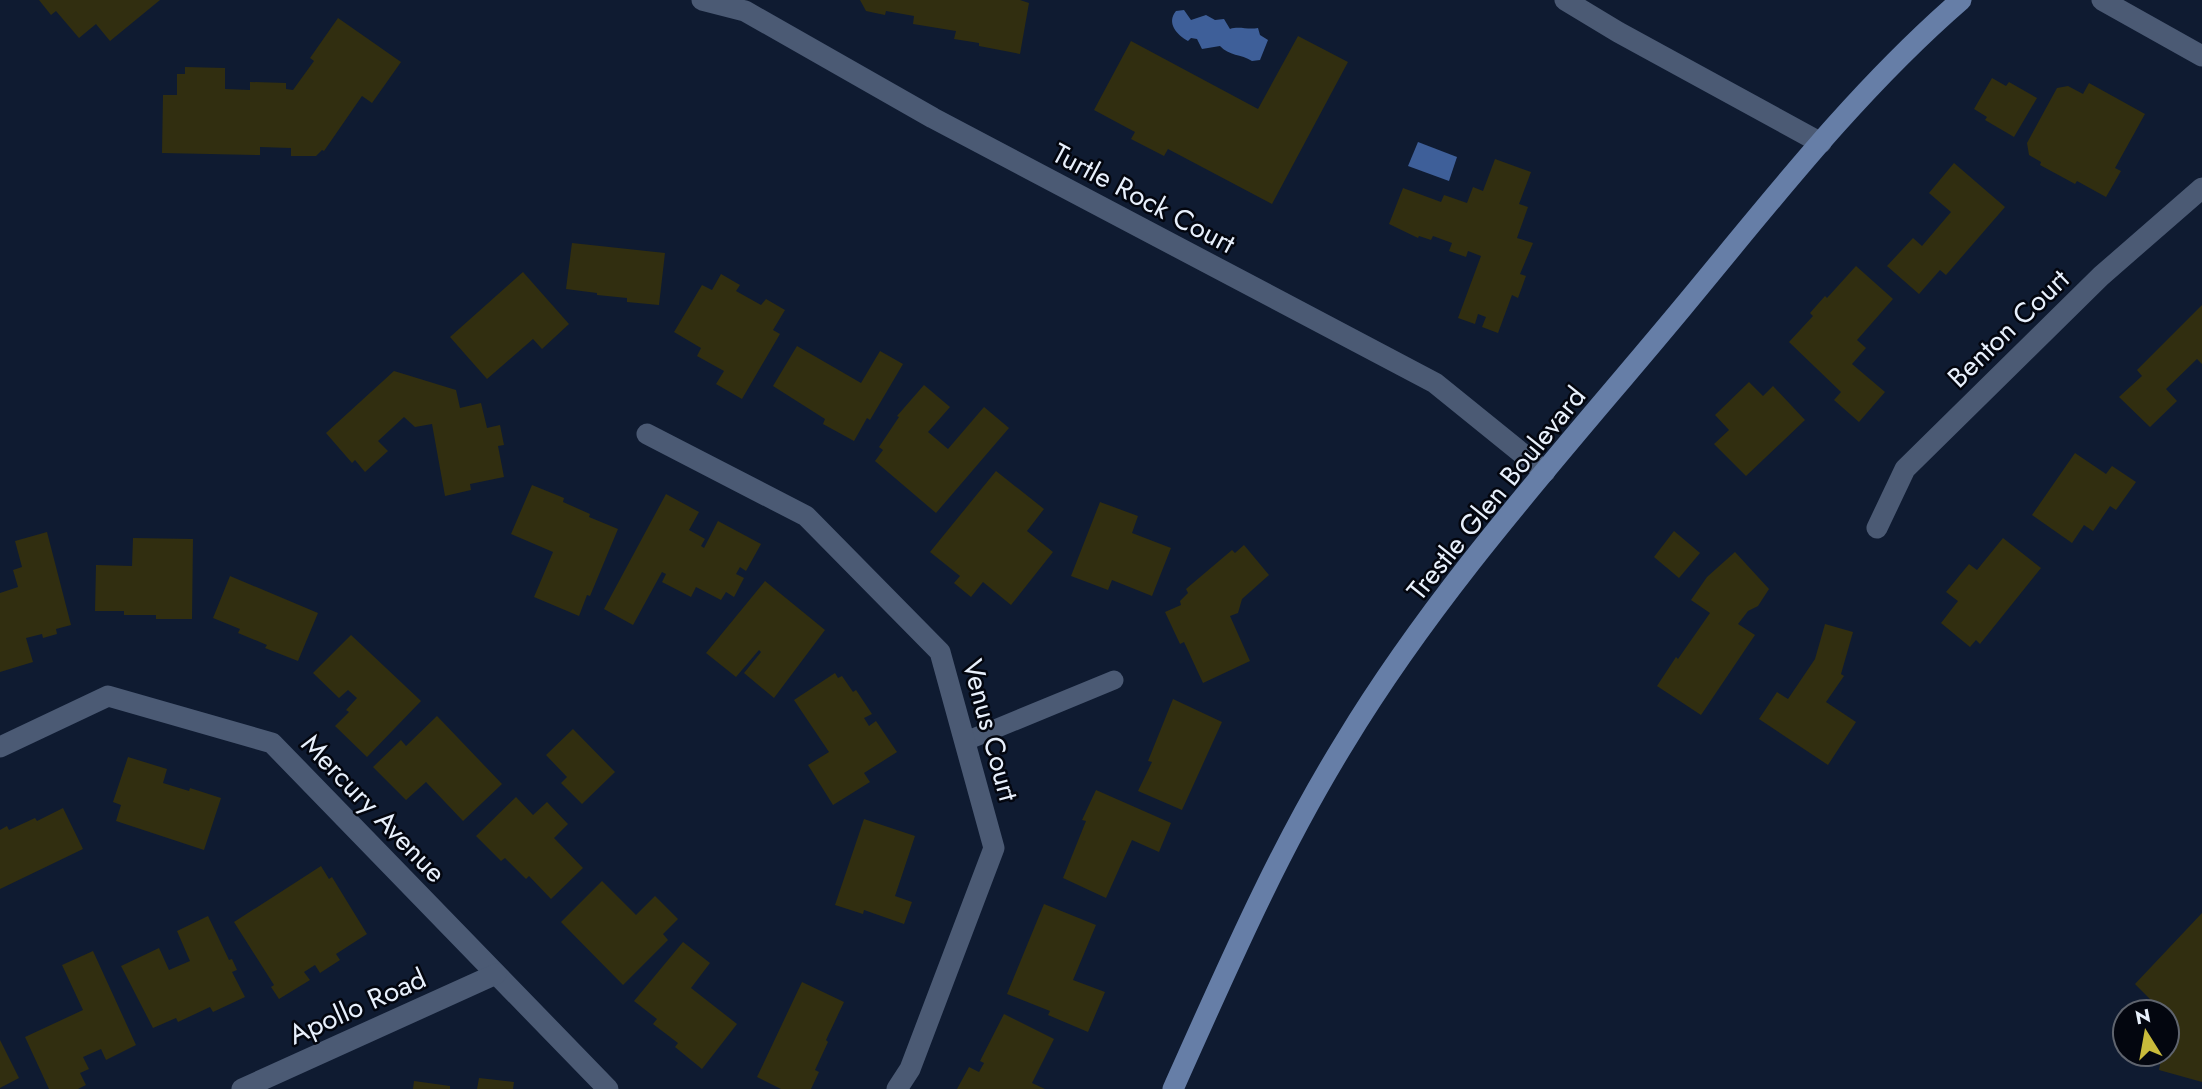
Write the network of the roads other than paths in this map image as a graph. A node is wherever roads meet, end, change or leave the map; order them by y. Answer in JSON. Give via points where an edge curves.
{"nodes":[{"id":1,"x":702,"y":0,"type":"edge"},
{"id":2,"x":1564,"y":0,"type":"edge"},
{"id":3,"x":1961,"y":0,"type":"edge"},
{"id":4,"x":2102,"y":0,"type":"edge"},
{"id":5,"x":2202,"y":56,"type":"edge"},
{"id":6,"x":1821,"y":143,"type":"junction"},
{"id":7,"x":2202,"y":188,"type":"edge"},
{"id":8,"x":647,"y":433,"type":"dead end"},
{"id":9,"x":1545,"y":472,"type":"junction"},
{"id":10,"x":1877,"y":528,"type":"dead end"},
{"id":11,"x":1114,"y":680,"type":"dead end"},
{"id":12,"x":966,"y":741,"type":"junction"},
{"id":13,"x":0,"y":747,"type":"edge"},
{"id":14,"x":496,"y":974,"type":"junction"},
{"id":15,"x":242,"y":1089,"type":"edge"},
{"id":16,"x":608,"y":1089,"type":"edge"},
{"id":17,"x":897,"y":1089,"type":"edge"},
{"id":18,"x":1173,"y":1089,"type":"edge"}],
"edges":[{"from":1,"to":9,"type":"street","name":"Turtle Rock Court","via":[[746,11],[933,118],[1435,383]]},
{"from":2,"to":6,"type":"street"},
{"from":3,"to":6,"type":"street","name":"Trestle Glen Boulevard","via":[[1889,66]]},
{"from":4,"to":5,"type":"street"},
{"from":6,"to":9,"type":"street","name":"Trestle Glen Boulevard"},
{"from":7,"to":10,"type":"street","name":"Benton Court","via":[[2101,276],[1905,469]]},
{"from":8,"to":12,"type":"street","name":"Venus Court","via":[[806,516],[940,652]]},
{"from":9,"to":18,"type":"street","name":"Trestle Glen Boulevard","via":[[1426,624],[1345,740],[1259,900]]},
{"from":11,"to":12,"type":"lane"},
{"from":12,"to":17,"type":"street","name":"Venus Court","via":[[994,848],[910,1069]]},
{"from":13,"to":14,"type":"street","name":"Mercury Avenue","via":[[108,696],[272,743]]},
{"from":14,"to":15,"type":"street","name":"Apollo Road"},
{"from":14,"to":16,"type":"street","name":"Mercury Avenue"}]}
